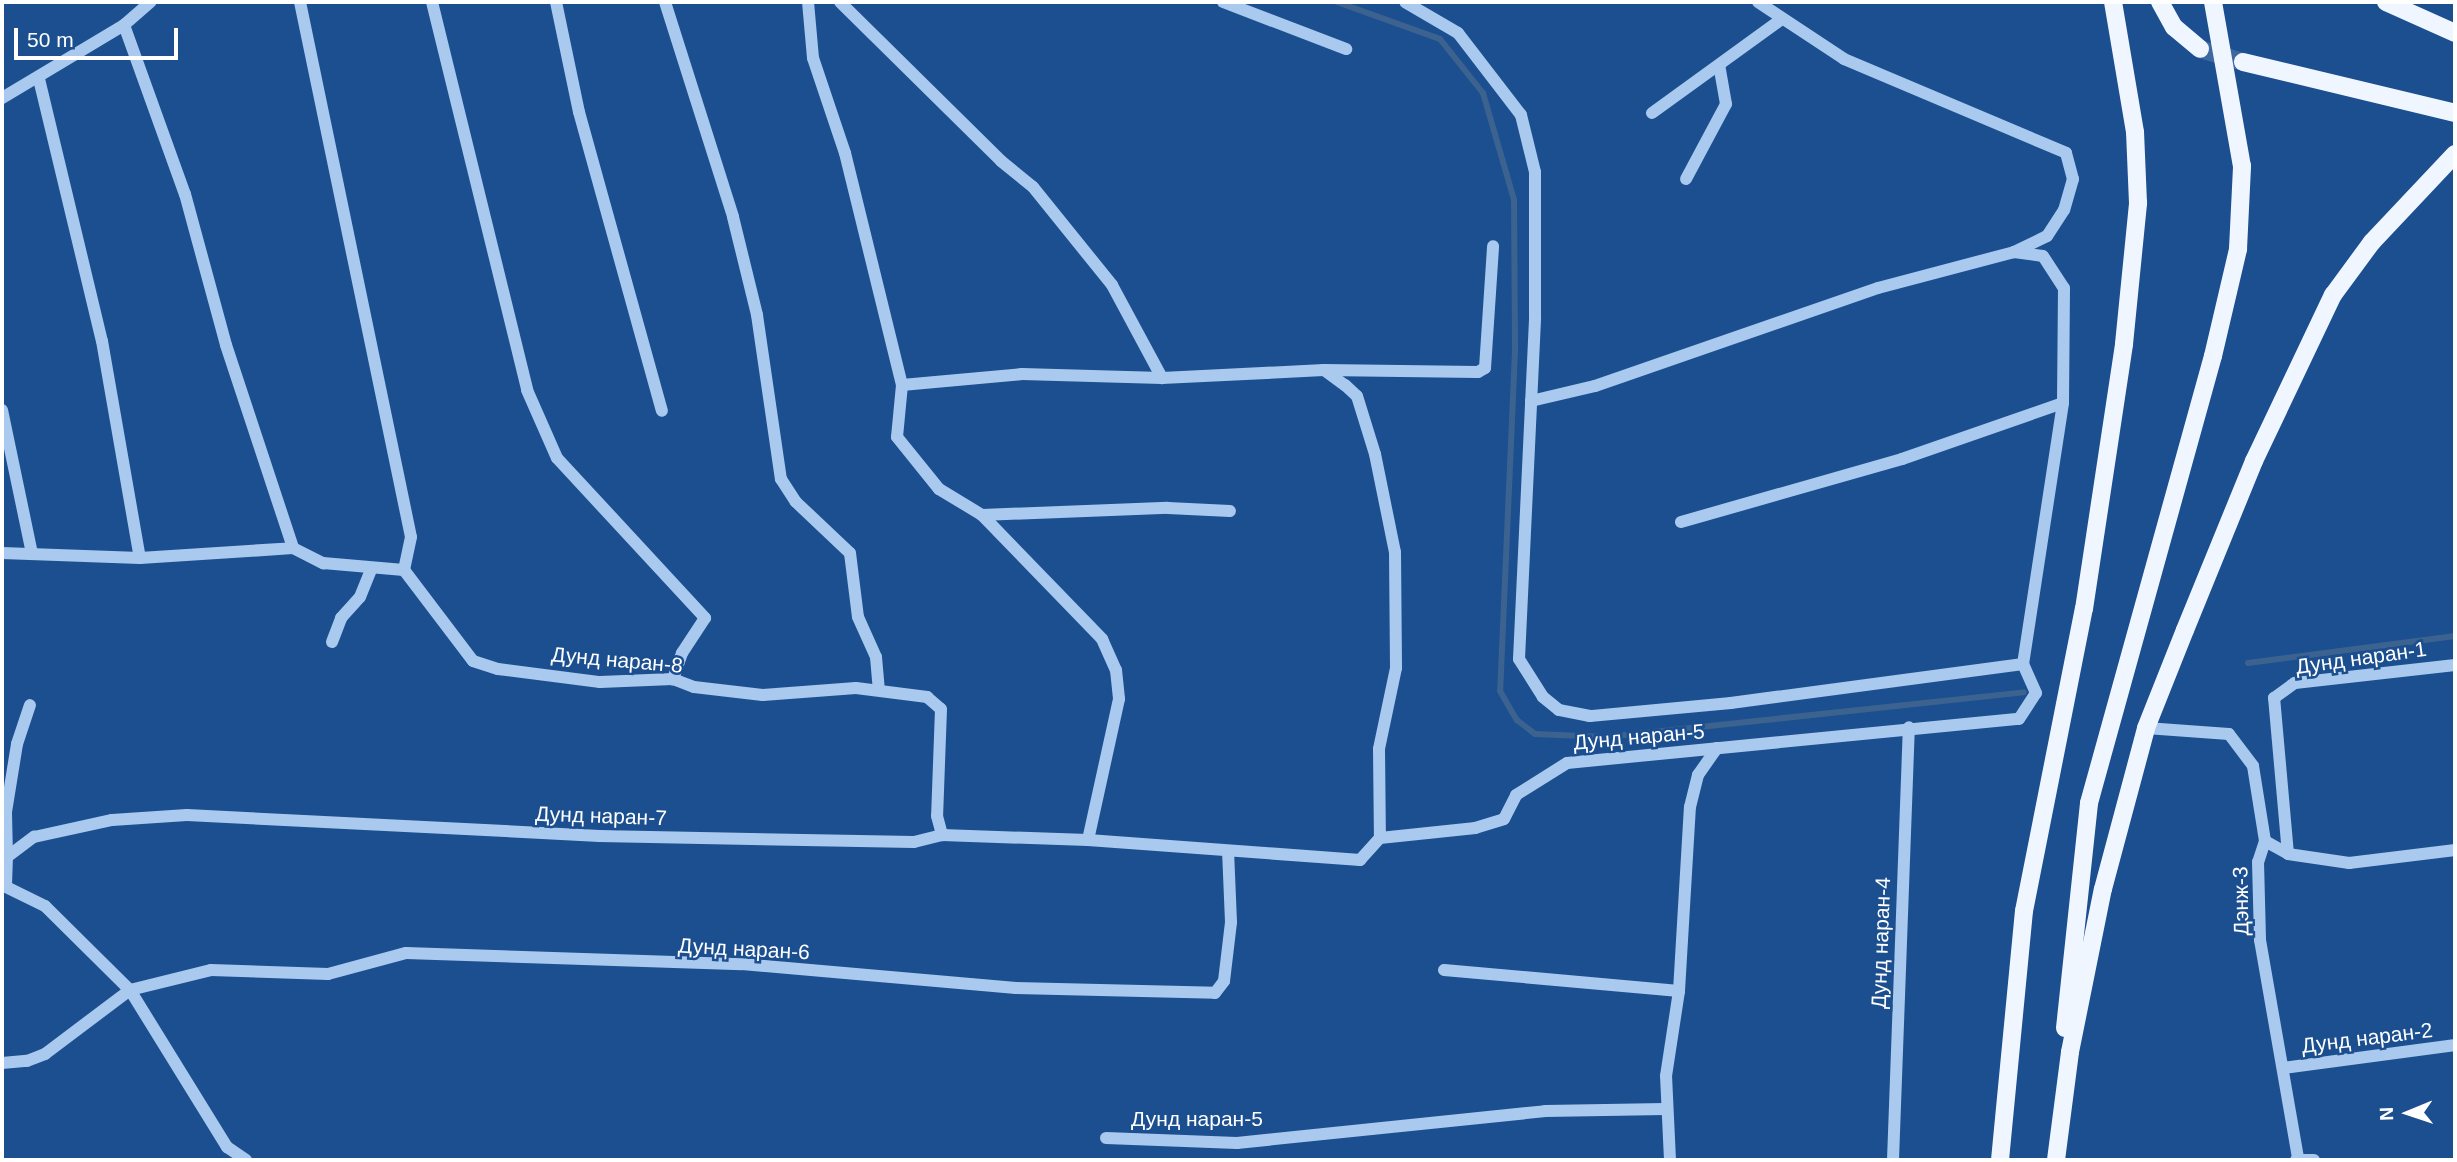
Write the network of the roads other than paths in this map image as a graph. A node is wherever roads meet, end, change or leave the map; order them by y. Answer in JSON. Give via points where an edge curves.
{"nodes":[{"id":1,"x":150,"y":2,"type":"edge"},
{"id":2,"x":300,"y":2,"type":"edge"},
{"id":3,"x":432,"y":2,"type":"edge"},
{"id":4,"x":556,"y":2,"type":"edge"},
{"id":5,"x":665,"y":2,"type":"edge"},
{"id":6,"x":808,"y":2,"type":"edge"},
{"id":7,"x":840,"y":2,"type":"edge"},
{"id":8,"x":1223,"y":2,"type":"edge"},
{"id":9,"x":1405,"y":2,"type":"edge"},
{"id":10,"x":1758,"y":2,"type":"edge"},
{"id":11,"x":2113,"y":2,"type":"edge"},
{"id":12,"x":2160,"y":2,"type":"edge"},
{"id":13,"x":2213,"y":2,"type":"edge"},
{"id":14,"x":2386,"y":2,"type":"edge"},
{"id":15,"x":1782,"y":19,"type":"junction"},
{"id":16,"x":124,"y":25,"type":"junction"},
{"id":17,"x":2455,"y":33,"type":"edge"},
{"id":18,"x":1346,"y":49,"type":"dead end"},
{"id":19,"x":2200,"y":49,"type":"tunnel mouth"},
{"id":20,"x":2243,"y":62,"type":"tunnel mouth"},
{"id":21,"x":1719,"y":66,"type":"junction"},
{"id":22,"x":39,"y":79,"type":"junction"},
{"id":23,"x":2,"y":97,"type":"edge"},
{"id":24,"x":1652,"y":113,"type":"dead end"},
{"id":25,"x":2455,"y":113,"type":"edge"},
{"id":26,"x":2455,"y":154,"type":"edge"},
{"id":27,"x":2448,"y":168,"type":"edge"},
{"id":28,"x":1686,"y":179,"type":"dead end"},
{"id":29,"x":1493,"y":246,"type":"dead end"},
{"id":30,"x":2014,"y":253,"type":"junction"},
{"id":31,"x":1324,"y":370,"type":"junction"},
{"id":32,"x":1162,"y":378,"type":"junction"},
{"id":33,"x":902,"y":385,"type":"junction"},
{"id":34,"x":1531,"y":401,"type":"junction"},
{"id":35,"x":2063,"y":403,"type":"junction"},
{"id":36,"x":2,"y":410,"type":"edge"},
{"id":37,"x":662,"y":411,"type":"dead end"},
{"id":38,"x":1230,"y":511,"type":"dead end"},
{"id":39,"x":982,"y":515,"type":"junction"},
{"id":40,"x":1681,"y":522,"type":"dead end"},
{"id":41,"x":293,"y":548,"type":"junction"},
{"id":42,"x":2,"y":553,"type":"edge"},
{"id":43,"x":32,"y":554,"type":"junction"},
{"id":44,"x":140,"y":558,"type":"junction"},
{"id":45,"x":372,"y":568,"type":"junction"},
{"id":46,"x":404,"y":570,"type":"junction"},
{"id":47,"x":332,"y":642,"type":"dead end"},
{"id":48,"x":2023,"y":664,"type":"junction"},
{"id":49,"x":2455,"y":665,"type":"edge"},
{"id":50,"x":673,"y":679,"type":"junction"},
{"id":51,"x":879,"y":690,"type":"junction"},
{"id":52,"x":30,"y":705,"type":"dead end"},
{"id":53,"x":1909,"y":727,"type":"junction"},
{"id":54,"x":2146,"y":728,"type":"junction"},
{"id":55,"x":1717,"y":748,"type":"junction"},
{"id":56,"x":942,"y":835,"type":"junction"},
{"id":57,"x":1380,"y":838,"type":"junction"},
{"id":58,"x":1088,"y":840,"type":"junction"},
{"id":59,"x":2265,"y":841,"type":"junction"},
{"id":60,"x":2455,"y":850,"type":"edge"},
{"id":61,"x":1228,"y":851,"type":"junction"},
{"id":62,"x":2288,"y":854,"type":"junction"},
{"id":63,"x":6,"y":857,"type":"junction"},
{"id":64,"x":4,"y":885,"type":"edge"},
{"id":65,"x":1444,"y":970,"type":"dead end"},
{"id":66,"x":130,"y":990,"type":"junction"},
{"id":67,"x":1679,"y":992,"type":"junction"},
{"id":68,"x":2455,"y":1045,"type":"edge"},
{"id":69,"x":2,"y":1063,"type":"edge"},
{"id":70,"x":2283,"y":1068,"type":"junction"},
{"id":71,"x":1665,"y":1109,"type":"junction"},
{"id":72,"x":1106,"y":1138,"type":"dead end"},
{"id":73,"x":2297,"y":1159,"type":"edge"},
{"id":74,"x":246,"y":1160,"type":"edge"},
{"id":75,"x":1670,"y":1160,"type":"edge"},
{"id":76,"x":1893,"y":1160,"type":"edge"},
{"id":77,"x":2000,"y":1160,"type":"edge"},
{"id":78,"x":2054,"y":1160,"type":"edge"},
{"id":79,"x":2314,"y":1160,"type":"edge"}],
"edges":[{"from":1,"to":16,"type":"street"},
{"from":2,"to":46,"type":"street","via":[[331,169],[411,537]]},
{"from":3,"to":50,"type":"street","via":[[527,390],[552,447],[564,470],[705,618],[682,653]]},
{"from":4,"to":37,"type":"street","via":[[579,112]]},
{"from":5,"to":51,"type":"street","via":[[736,229],[757,315],[781,480],[796,502],[850,553],[858,617],[876,657]]},
{"from":6,"to":33,"type":"street","via":[[813,58],[845,153]]},
{"from":7,"to":32,"type":"street","via":[[1000,161],[1033,187],[1112,285]]},
{"from":8,"to":18,"type":"street"},
{"from":9,"to":34,"type":"street","via":[[1458,33],[1521,115],[1535,172]]},
{"from":10,"to":15,"type":"street"},
{"from":11,"to":77,"type":"main road","via":[[2135,132],[2136,216],[2124,344],[2084,608],[2024,911]]},
{"from":12,"to":19,"type":"main road","via":[[2174,27]]},
{"from":13,"to":78,"type":"main road","bridge":true,"via":[[2242,166],[2238,249],[2213,356],[2089,803]]},
{"from":14,"to":17,"type":"main road"},
{"from":15,"to":21,"type":"street"},
{"from":15,"to":30,"type":"street","via":[[1844,59],[2066,153],[2073,179],[2064,210],[2047,236]]},
{"from":16,"to":22,"type":"street"},
{"from":16,"to":41,"type":"street","via":[[185,194],[226,345]]},
{"from":20,"to":25,"type":"main road"},
{"from":21,"to":24,"type":"street"},
{"from":21,"to":28,"type":"street","via":[[1726,104]]},
{"from":22,"to":23,"type":"street"},
{"from":22,"to":44,"type":"street","via":[[102,341]]},
{"from":26,"to":27,"type":"main road"},
{"from":27,"to":54,"type":"main road","via":[[2372,242],[2333,295],[2255,461]]},
{"from":29,"to":31,"type":"street","via":[[1485,368],[1478,372]]},
{"from":30,"to":34,"type":"street","via":[[1878,288],[1595,386]]},
{"from":30,"to":35,"type":"street","via":[[2043,256],[2064,288]]},
{"from":31,"to":32,"type":"street"},
{"from":31,"to":57,"type":"street","via":[[1357,396],[1376,454],[1395,552],[1396,668],[1379,750]]},
{"from":32,"to":33,"type":"street","via":[[1022,374]]},
{"from":33,"to":39,"type":"street","via":[[897,437],[939,489]]},
{"from":34,"to":48,"type":"street","via":[[1519,659],[1527,678],[1559,710],[1590,716],[1692,707]]},
{"from":35,"to":40,"type":"street","via":[[1902,459]]},
{"from":35,"to":48,"type":"street"},
{"from":36,"to":43,"type":"street"},
{"from":38,"to":39,"type":"street","via":[[1168,508]]},
{"from":39,"to":58,"type":"street","via":[[1102,639],[1116,670],[1119,699]]},
{"from":41,"to":44,"type":"street"},
{"from":41,"to":45,"type":"street","via":[[323,563]]},
{"from":42,"to":43,"type":"street"},
{"from":43,"to":44,"type":"street"},
{"from":45,"to":46,"type":"street"},
{"from":45,"to":47,"type":"street"},
{"from":46,"to":50,"type":"street","name":"Дунд наран-8","via":[[473,661],[498,669],[600,682]]},
{"from":48,"to":53,"type":"street","via":[[2036,693],[2019,719]]},
{"from":49,"to":62,"type":"street","name":"Дунд наран-1","via":[[2295,683],[2274,698]]},
{"from":50,"to":51,"type":"street","name":"Дунд наран-8","via":[[694,687],[763,695]]},
{"from":51,"to":56,"type":"street","name":"Дунд наран-8","via":[[927,697],[941,709],[937,816]]},
{"from":52,"to":63,"type":"street","via":[[17,744]]},
{"from":53,"to":55,"type":"street"},
{"from":53,"to":76,"type":"street","name":"Дунд наран-4"},
{"from":54,"to":59,"type":"street","name":"Дэнж-3","via":[[2229,734],[2253,766]]},
{"from":54,"to":78,"type":"main road","via":[[2102,889]]},
{"from":55,"to":57,"type":"street","name":"Дунд наран-5","via":[[1567,763],[1516,795],[1504,819],[1475,828]]},
{"from":55,"to":67,"type":"street","name":"Дунд наран-5","via":[[1698,775],[1690,807]]},
{"from":56,"to":58,"type":"street","name":"Дунд наран-7"},
{"from":56,"to":63,"type":"street","name":"Дунд наран-7","via":[[914,842],[599,836],[187,815],[112,820],[34,837]]},
{"from":57,"to":61,"type":"street","via":[[1360,860]]},
{"from":58,"to":61,"type":"street","name":"Дунд наран-7"},
{"from":59,"to":62,"type":"street"},
{"from":59,"to":70,"type":"street","name":"Дэнж-3","via":[[2258,862],[2260,940]]},
{"from":60,"to":62,"type":"street","via":[[2349,863]]},
{"from":61,"to":66,"type":"street","name":"Дунд наран-6","via":[[1231,922],[1224,981],[1215,993],[1016,988],[742,964],[406,953],[328,974],[211,970]]},
{"from":63,"to":64,"type":"street"},
{"from":64,"to":66,"type":"street","via":[[45,906]]},
{"from":65,"to":67,"type":"street"},
{"from":66,"to":69,"type":"street","via":[[45,1054]]},
{"from":66,"to":74,"type":"street","via":[[227,1146]]},
{"from":67,"to":71,"type":"street","name":"Дунд наран-5"},
{"from":68,"to":70,"type":"street","name":"Дунд наран-2"},
{"from":70,"to":73,"type":"street","name":"Дэнж-3"},
{"from":71,"to":72,"type":"street","name":"Дунд наран-5","via":[[1545,1111],[1237,1143]]},
{"from":71,"to":75,"type":"street","name":"Дунд наран-5"},
{"from":73,"to":79,"type":"street"}]}
